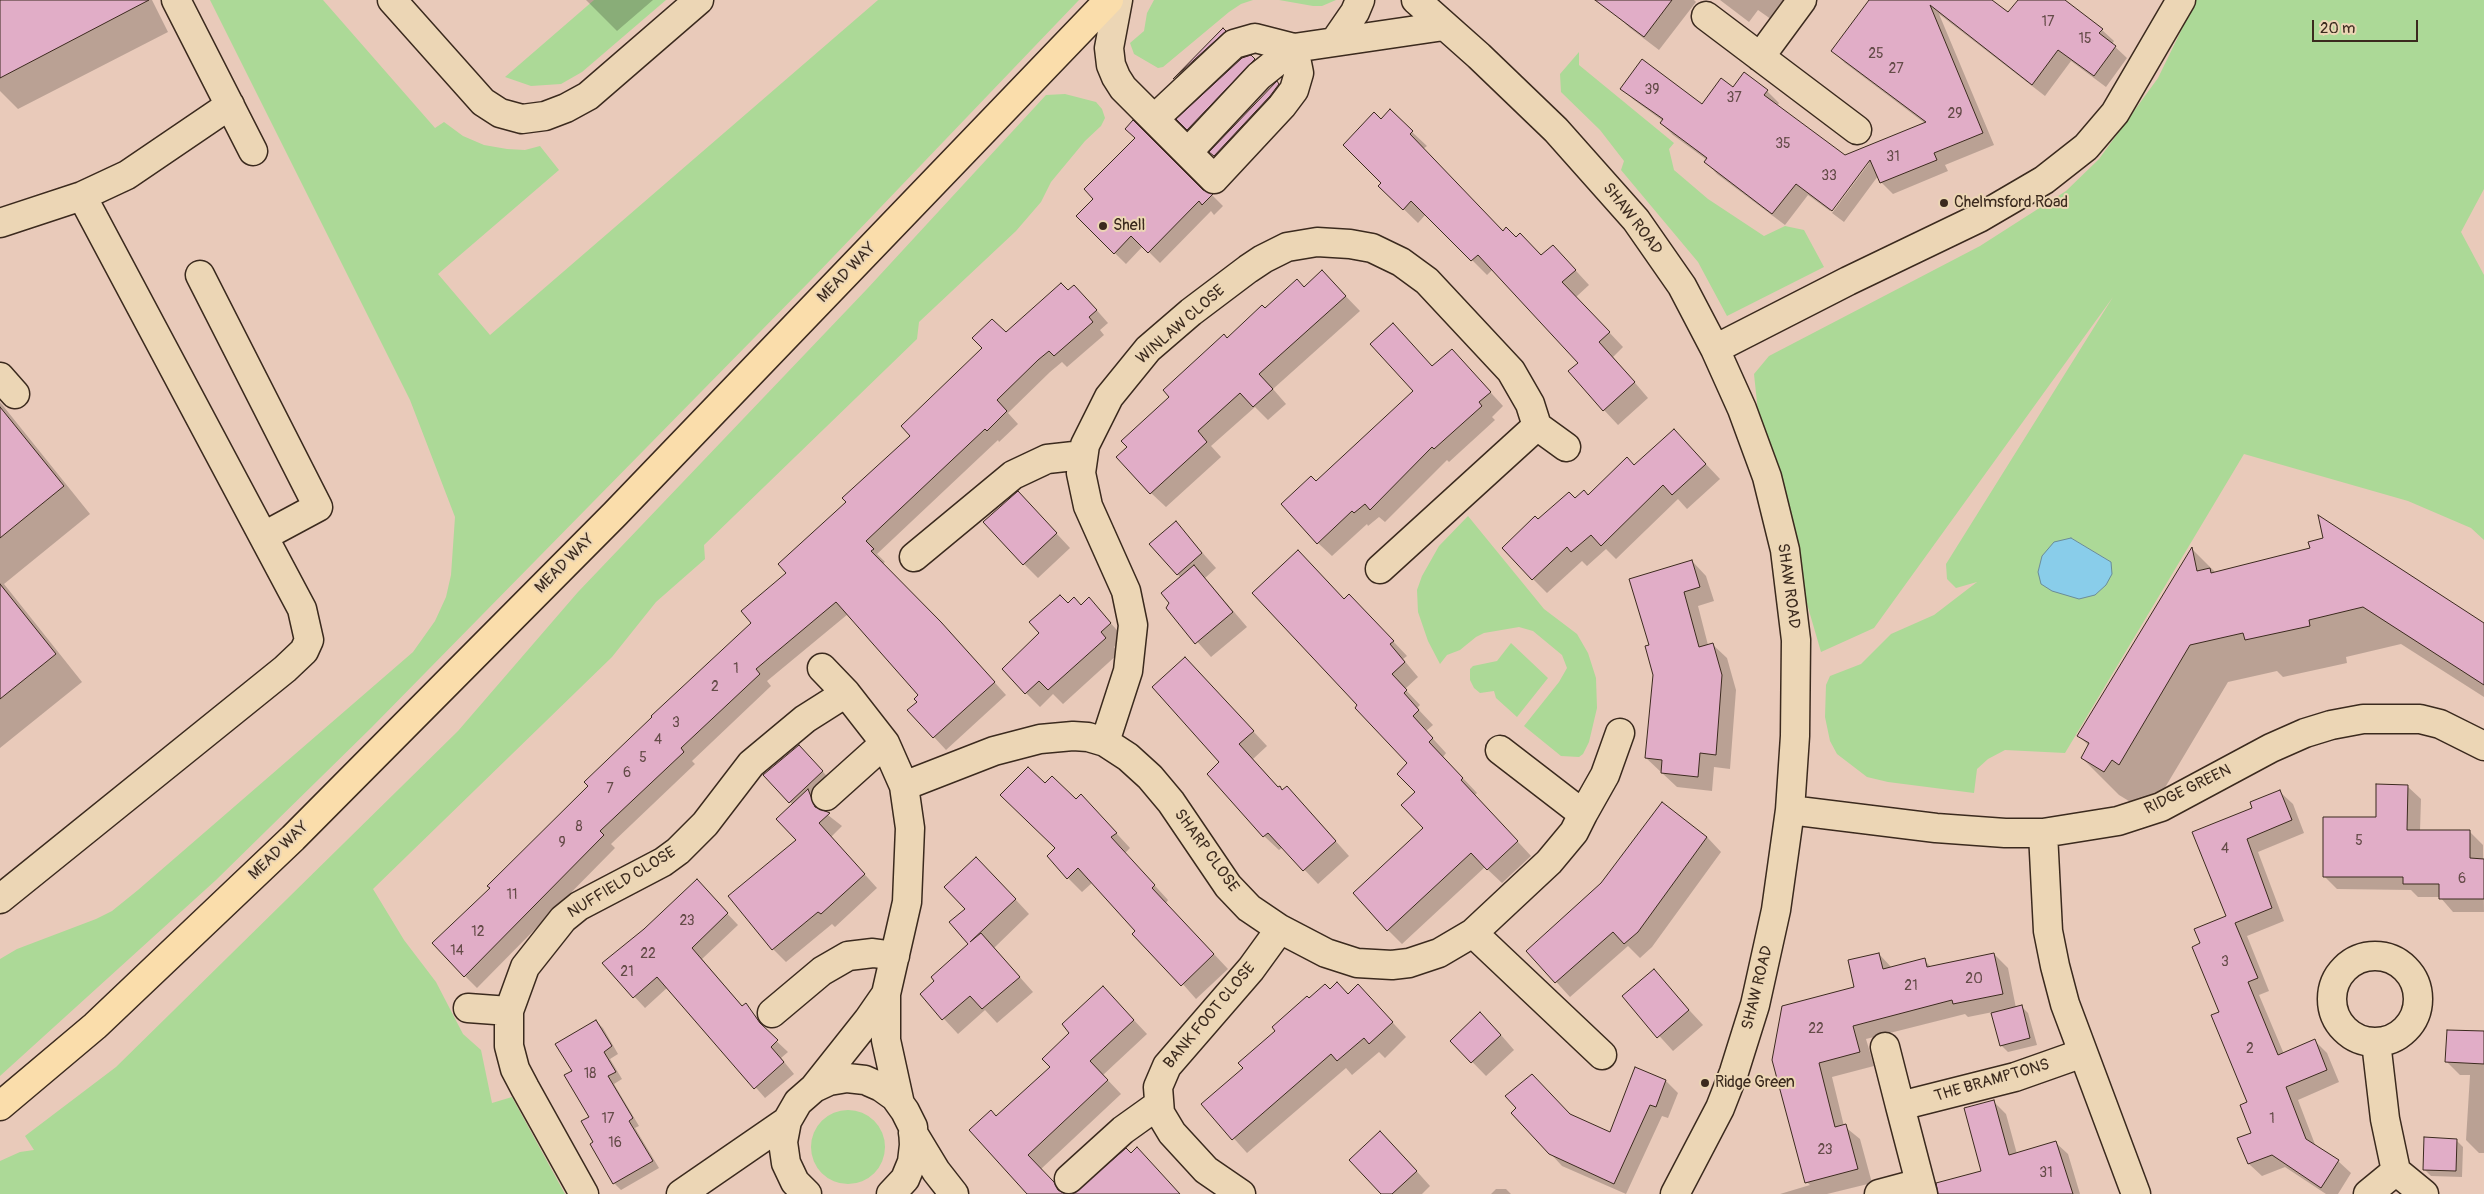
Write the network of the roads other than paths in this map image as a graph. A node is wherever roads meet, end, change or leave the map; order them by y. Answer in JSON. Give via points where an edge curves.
{"nodes":[{"id":1,"x":176,"y":0,"type":"edge"},
{"id":2,"x":392,"y":0,"type":"edge"},
{"id":3,"x":699,"y":0,"type":"edge"},
{"id":4,"x":1109,"y":0,"type":"edge"},
{"id":5,"x":1118,"y":0,"type":"edge"},
{"id":6,"x":1360,"y":0,"type":"edge"},
{"id":7,"x":1416,"y":0,"type":"edge"},
{"id":8,"x":1802,"y":0,"type":"edge"},
{"id":9,"x":2181,"y":0,"type":"edge"},
{"id":10,"x":1444,"y":13,"type":"edge"},
{"id":11,"x":1706,"y":16,"type":"dead end"},
{"id":12,"x":1335,"y":41,"type":"junction"},
{"id":13,"x":1294,"y":48,"type":"junction"},
{"id":14,"x":1760,"y":57,"type":"junction"},
{"id":15,"x":230,"y":105,"type":"junction"},
{"id":16,"x":1154,"y":119,"type":"junction"},
{"id":17,"x":1857,"y":130,"type":"dead end"},
{"id":18,"x":253,"y":151,"type":"dead end"},
{"id":19,"x":1188,"y":152,"type":"junction"},
{"id":20,"x":82,"y":196,"type":"junction"},
{"id":21,"x":0,"y":223,"type":"edge"},
{"id":22,"x":200,"y":275,"type":"dead end"},
{"id":23,"x":1715,"y":349,"type":"junction"},
{"id":24,"x":1537,"y":426,"type":"junction"},
{"id":25,"x":1566,"y":447,"type":"dead end"},
{"id":26,"x":1083,"y":455,"type":"junction"},
{"id":27,"x":264,"y":536,"type":"junction"},
{"id":28,"x":914,"y":557,"type":"dead end"},
{"id":29,"x":1380,"y":569,"type":"dead end"},
{"id":30,"x":822,"y":668,"type":"dead end"},
{"id":31,"x":846,"y":693,"type":"junction"},
{"id":32,"x":1620,"y":733,"type":"dead end"},
{"id":33,"x":1105,"y":742,"type":"junction"},
{"id":34,"x":884,"y":744,"type":"junction"},
{"id":35,"x":2484,"y":746,"type":"edge"},
{"id":36,"x":1500,"y":750,"type":"dead end"},
{"id":37,"x":904,"y":786,"type":"junction"},
{"id":38,"x":826,"y":796,"type":"dead end"},
{"id":39,"x":1790,"y":810,"type":"junction"},
{"id":40,"x":1583,"y":814,"type":"junction"},
{"id":41,"x":2043,"y":833,"type":"junction"},
{"id":42,"x":0,"y":899,"type":"edge"},
{"id":43,"x":1280,"y":929,"type":"junction"},
{"id":44,"x":1473,"y":933,"type":"junction"},
{"id":45,"x":895,"y":956,"type":"junction"},
{"id":46,"x":886,"y":994,"type":"junction"},
{"id":47,"x":468,"y":1008,"type":"dead end"},
{"id":48,"x":509,"y":1011,"type":"junction"},
{"id":49,"x":772,"y":1013,"type":"dead end"},
{"id":50,"x":2376,"y":1042,"type":"dead end"},
{"id":51,"x":1885,"y":1047,"type":"dead end"},
{"id":52,"x":2083,"y":1053,"type":"junction"},
{"id":53,"x":1602,"y":1055,"type":"dead end"},
{"id":54,"x":814,"y":1088,"type":"junction"},
{"id":55,"x":900,"y":1104,"type":"junction"},
{"id":56,"x":1158,"y":1105,"type":"junction"},
{"id":57,"x":0,"y":1106,"type":"edge"},
{"id":58,"x":1900,"y":1106,"type":"junction"},
{"id":59,"x":787,"y":1121,"type":"junction"},
{"id":60,"x":913,"y":1133,"type":"junction"},
{"id":61,"x":2396,"y":1171,"type":"junction"},
{"id":62,"x":1069,"y":1179,"type":"dead end"},
{"id":63,"x":1921,"y":1189,"type":"edge"},
{"id":64,"x":584,"y":1194,"type":"edge"},
{"id":65,"x":681,"y":1194,"type":"edge"},
{"id":66,"x":807,"y":1194,"type":"edge"},
{"id":67,"x":891,"y":1194,"type":"edge"},
{"id":68,"x":954,"y":1194,"type":"edge"},
{"id":69,"x":1241,"y":1194,"type":"edge"},
{"id":70,"x":1675,"y":1194,"type":"edge"},
{"id":71,"x":1879,"y":1194,"type":"edge"},
{"id":72,"x":2136,"y":1194,"type":"edge"},
{"id":73,"x":2368,"y":1194,"type":"edge"},
{"id":74,"x":2424,"y":1194,"type":"edge"}],
"edges":[{"from":1,"to":15,"type":"street"},
{"from":2,"to":3,"type":"street","via":[[483,102],[500,113],[522,119],[545,116],[588,96]]},
{"from":4,"to":57,"type":"main road","name":"MEAD WAY","via":[[615,514],[293,838],[95,1026]]},
{"from":5,"to":16,"type":"street","via":[[1109,56],[1116,77]]},
{"from":6,"to":12,"type":"street"},
{"from":7,"to":10,"type":"street","name":"SHAW ROAD"},
{"from":8,"to":14,"type":"street"},
{"from":9,"to":23,"type":"street","via":[[2116,113],[2086,147],[2044,180],[1979,218]]},
{"from":10,"to":12,"type":"street"},
{"from":10,"to":23,"type":"street","name":"SHAW ROAD","via":[[1479,56],[1556,130],[1631,214],[1682,286]]},
{"from":11,"to":14,"type":"street"},
{"from":12,"to":13,"type":"street"},
{"from":13,"to":16,"type":"street","via":[[1255,38],[1234,44]]},
{"from":13,"to":19,"type":"street","via":[[1259,76]]},
{"from":13,"to":19,"type":"street","via":[[1299,73],[1294,90],[1214,179]]},
{"from":14,"to":17,"type":"street"},
{"from":15,"to":18,"type":"street"},
{"from":15,"to":20,"type":"street","via":[[127,175]]},
{"from":16,"to":19,"type":"street"},
{"from":20,"to":21,"type":"street"},
{"from":20,"to":27,"type":"street"},
{"from":22,"to":27,"type":"street","via":[[318,507]]},
{"from":23,"to":39,"type":"street","name":"SHAW ROAD","via":[[1767,477],[1785,550],[1796,640]]},
{"from":24,"to":25,"type":"street"},
{"from":24,"to":26,"type":"street","name":"WINLAW CLOSE","via":[[1530,404],[1511,371],[1427,281],[1401,262],[1372,248],[1316,242],[1287,247],[1263,259],[1148,350],[1109,398]]},
{"from":24,"to":29,"type":"street"},
{"from":26,"to":28,"type":"street","via":[[1047,459],[1013,475]]},
{"from":26,"to":33,"type":"street","name":"WINLAW CLOSE","via":[[1082,473],[1088,506],[1126,591],[1133,624],[1128,671]]},
{"from":27,"to":42,"type":"street","via":[[302,609],[309,640],[304,651]]},
{"from":30,"to":31,"type":"street"},
{"from":31,"to":34,"type":"street"},
{"from":31,"to":48,"type":"street","name":"NUFFIELD CLOSE","via":[[805,719],[751,764],[706,824],[678,851],[563,918],[525,966]]},
{"from":32,"to":40,"type":"street","name":"SHARP CLOSE","via":[[1605,775]]},
{"from":33,"to":37,"type":"street","name":"SHARP CLOSE","via":[[1074,736],[1040,739],[994,751]]},
{"from":33,"to":43,"type":"street","name":"SHARP CLOSE","via":[[1150,777],[1171,802],[1228,886],[1249,908]]},
{"from":34,"to":37,"type":"street"},
{"from":34,"to":38,"type":"street"},
{"from":35,"to":41,"type":"street","name":"RIDGE GREEN","via":[[2440,724],[2420,719],[2364,719],[2331,725],[2271,748],[2161,807],[2118,821]]},
{"from":36,"to":40,"type":"street"},
{"from":37,"to":45,"type":"street","via":[[910,828],[910,861],[907,902]]},
{"from":39,"to":41,"type":"street","name":"RIDGE GREEN","via":[[1936,828]]},
{"from":39,"to":70,"type":"street","name":"SHAW ROAD","via":[[1776,910],[1755,1005],[1720,1108]]},
{"from":40,"to":44,"type":"street","name":"SHARP CLOSE","via":[[1574,832],[1549,862]]},
{"from":41,"to":52,"type":"street","via":[[2050,940],[2063,994]]},
{"from":43,"to":44,"type":"street","name":"SHARP CLOSE","via":[[1342,960],[1372,965],[1423,959],[1458,944]]},
{"from":43,"to":56,"type":"street","name":"BANK FOOT CLOSE","via":[[1251,969],[1167,1066],[1158,1087]]},
{"from":44,"to":53,"type":"street"},
{"from":45,"to":46,"type":"street"},
{"from":45,"to":49,"type":"street","via":[[873,953],[848,956],[822,971]]},
{"from":46,"to":54,"type":"street"},
{"from":46,"to":55,"type":"street","via":[[886,1040]]},
{"from":47,"to":48,"type":"street"},
{"from":48,"to":64,"type":"street","name":"NUFFIELD CLOSE","via":[[509,1046],[515,1069]]},
{"from":50,"to":61,"type":"street","via":[[2385,1119]]},
{"from":51,"to":58,"type":"street"},
{"from":52,"to":58,"type":"street","name":"THE BRAMPTONS","via":[[2015,1077]]},
{"from":52,"to":72,"type":"street"},
{"from":54,"to":55,"type":"street","via":[[847,1078],[865,1080],[881,1087]]},
{"from":54,"to":59,"type":"street","via":[[798,1102]]},
{"from":55,"to":60,"type":"street","via":[[906,1111]]},
{"from":56,"to":62,"type":"street","via":[[1123,1130]]},
{"from":56,"to":69,"type":"street","via":[[1164,1122],[1194,1160]]},
{"from":58,"to":63,"type":"street"},
{"from":59,"to":65,"type":"street"},
{"from":59,"to":66,"type":"street","via":[[783,1142],[786,1163],[795,1182]]},
{"from":60,"to":67,"type":"street","via":[[912,1162],[905,1179]]},
{"from":60,"to":68,"type":"street"},
{"from":61,"to":73,"type":"street"},
{"from":61,"to":74,"type":"street"},
{"from":63,"to":71,"type":"street"}]}
